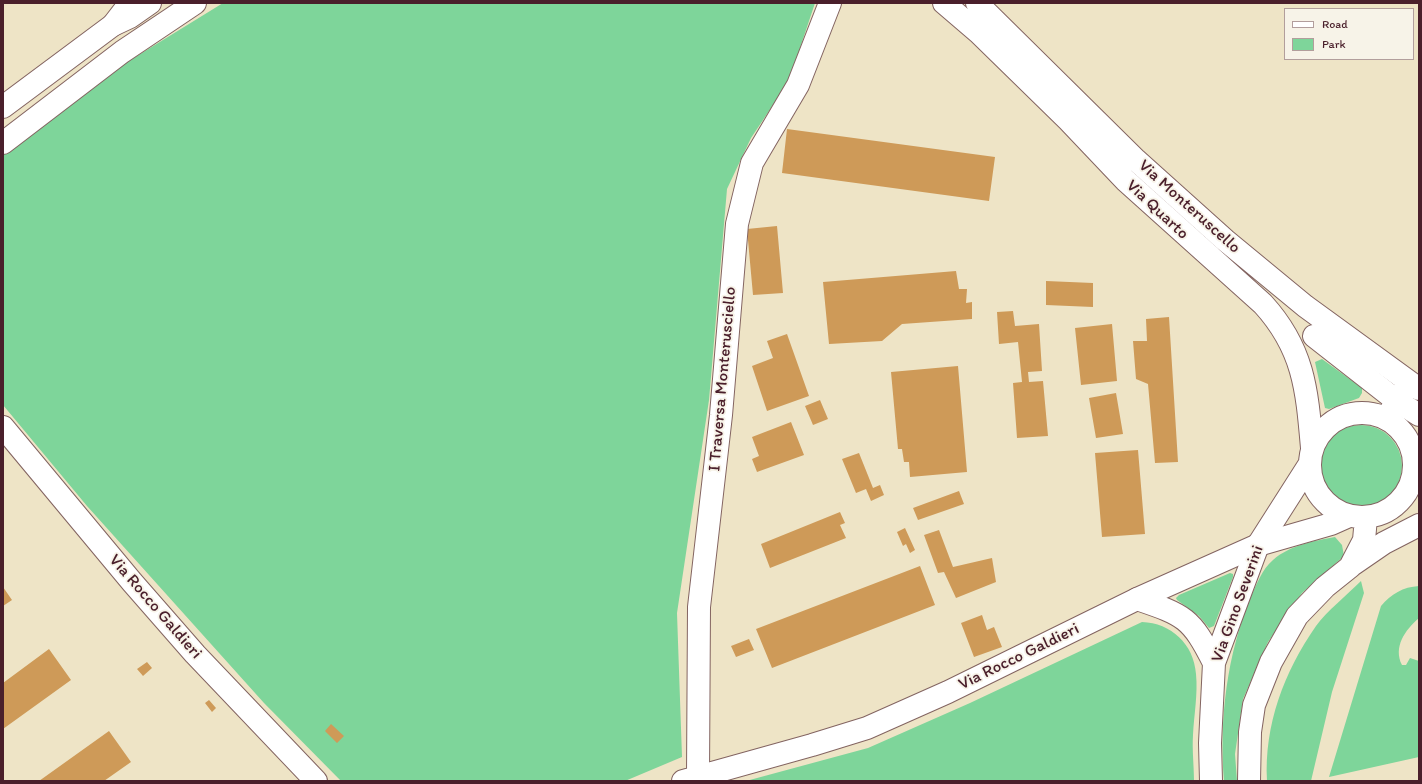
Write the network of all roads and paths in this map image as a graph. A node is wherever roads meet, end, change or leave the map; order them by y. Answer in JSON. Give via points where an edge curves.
{"nodes":[{"id":1,"x":130,"y":3,"type":"edge"},
{"id":2,"x":150,"y":3,"type":"edge"},
{"id":3,"x":195,"y":3,"type":"edge"},
{"id":4,"x":830,"y":3,"type":"edge"},
{"id":5,"x":944,"y":3,"type":"edge"},
{"id":6,"x":978,"y":3,"type":"edge"},
{"id":7,"x":113,"y":25,"type":"junction"},
{"id":8,"x":3,"y":106,"type":"edge"},
{"id":9,"x":3,"y":143,"type":"edge"},
{"id":10,"x":1314,"y":336,"type":"dead end"},
{"id":11,"x":1414,"y":386,"type":"edge"},
{"id":12,"x":1392,"y":410,"type":"junction"},
{"id":13,"x":1419,"y":415,"type":"edge"},
{"id":14,"x":3,"y":426,"type":"edge"},
{"id":15,"x":1311,"y":456,"type":"junction"},
{"id":16,"x":1366,"y":516,"type":"junction"},
{"id":17,"x":1419,"y":524,"type":"edge"},
{"id":18,"x":1258,"y":545,"type":"junction"},
{"id":19,"x":1350,"y":567,"type":"junction"},
{"id":20,"x":1137,"y":599,"type":"junction"},
{"id":21,"x":1214,"y":663,"type":"junction"},
{"id":22,"x":690,"y":778,"type":"edge"},
{"id":23,"x":316,"y":781,"type":"edge"},
{"id":24,"x":1211,"y":781,"type":"edge"},
{"id":25,"x":1249,"y":781,"type":"edge"}],
"edges":[{"from":1,"to":7,"type":"street"},
{"from":2,"to":7,"type":"street"},
{"from":3,"to":9,"type":"street","via":[[122,52]]},
{"from":4,"to":22,"type":"street","name":"I Traversa Monterusciello","via":[[798,85],[752,163],[737,224],[721,415],[699,607]]},
{"from":5,"to":15,"type":"street","name":"Via Quarto","via":[[991,44],[1125,180],[1263,304],[1277,320],[1303,376],[1310,412]]},
{"from":6,"to":11,"type":"street","name":"Via Monteruscello","via":[[1136,160],[1224,240],[1305,306]]},
{"from":7,"to":8,"type":"street"},
{"from":10,"to":12,"type":"street"},
{"from":11,"to":12,"type":"street"},
{"from":12,"to":13,"type":"street"},
{"from":12,"to":15,"type":"street","via":[[1343,416],[1319,434]]},
{"from":12,"to":16,"type":"street","via":[[1400,429],[1410,442],[1414,470],[1408,491],[1397,504]]},
{"from":14,"to":23,"type":"street","name":"Via Rocco Galdieri","via":[[127,576],[196,654]]},
{"from":15,"to":16,"type":"street","via":[[1312,482],[1320,497],[1333,509]]},
{"from":15,"to":18,"type":"street","name":"Via Gino Severini"},
{"from":16,"to":17,"type":"street"},
{"from":16,"to":18,"type":"street","name":"Via Rocco Galdieri"},
{"from":16,"to":19,"type":"street","via":[[1364,540]]},
{"from":17,"to":19,"type":"street","via":[[1384,543]]},
{"from":18,"to":20,"type":"street","name":"Via Rocco Galdieri"},
{"from":18,"to":21,"type":"street","name":"Via Gino Severini"},
{"from":19,"to":25,"type":"street","via":[[1325,587],[1297,616],[1271,662],[1254,705],[1250,732]]},
{"from":20,"to":21,"type":"street","via":[[1176,613],[1186,620],[1202,638]]},
{"from":20,"to":22,"type":"street","name":"Via Rocco Galdieri","via":[[948,692],[867,728]]},
{"from":21,"to":24,"type":"street","name":"Via Gino Severini"}]}
